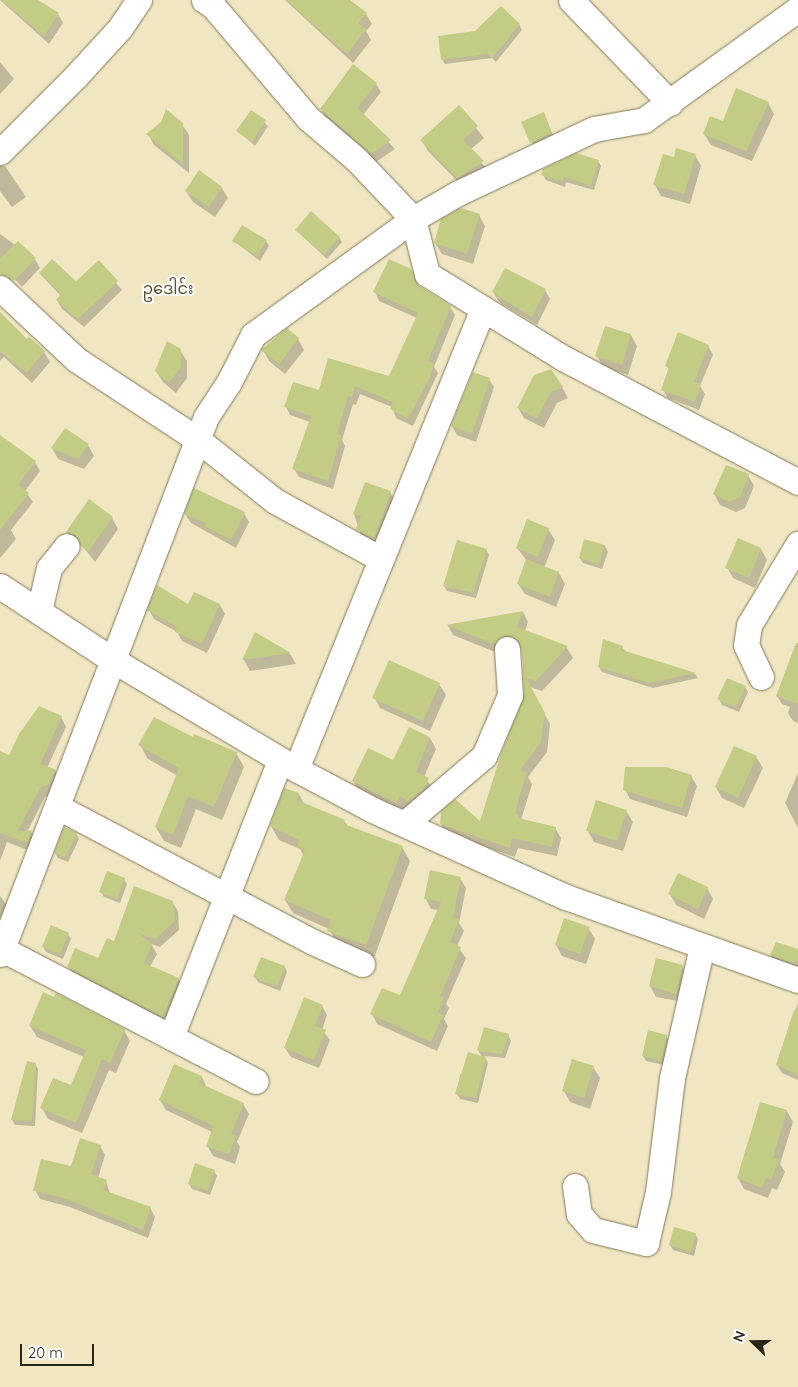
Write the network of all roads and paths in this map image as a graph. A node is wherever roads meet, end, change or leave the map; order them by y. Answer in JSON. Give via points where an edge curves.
{"nodes":[{"id":1,"x":139,"y":0,"type":"edge"},
{"id":2,"x":204,"y":0,"type":"edge"},
{"id":3,"x":571,"y":0,"type":"edge"},
{"id":4,"x":798,"y":9,"type":"edge"},
{"id":5,"x":670,"y":103,"type":"junction"},
{"id":6,"x":0,"y":152,"type":"edge"},
{"id":7,"x":413,"y":219,"type":"junction"},
{"id":8,"x":0,"y":288,"type":"edge"},
{"id":9,"x":483,"y":308,"type":"junction"},
{"id":10,"x":197,"y":439,"type":"junction"},
{"id":11,"x":798,"y":482,"type":"edge"},
{"id":12,"x":798,"y":544,"type":"edge"},
{"id":13,"x":67,"y":546,"type":"dead end"},
{"id":14,"x":381,"y":559,"type":"junction"},
{"id":15,"x":0,"y":586,"type":"edge"},
{"id":16,"x":39,"y":611,"type":"junction"},
{"id":17,"x":507,"y":649,"type":"dead end"},
{"id":18,"x":112,"y":659,"type":"junction"},
{"id":19,"x":761,"y":677,"type":"dead end"},
{"id":20,"x":288,"y":764,"type":"junction"},
{"id":21,"x":58,"y":807,"type":"junction"},
{"id":22,"x":404,"y":824,"type":"junction"},
{"id":23,"x":225,"y":896,"type":"junction"},
{"id":24,"x":702,"y":946,"type":"junction"},
{"id":25,"x":1,"y":951,"type":"edge"},
{"id":26,"x":362,"y":964,"type":"dead end"},
{"id":27,"x":798,"y":980,"type":"edge"},
{"id":28,"x":171,"y":1037,"type":"junction"},
{"id":29,"x":256,"y":1081,"type":"dead end"},
{"id":30,"x":575,"y":1186,"type":"dead end"}],
"edges":[{"from":1,"to":6,"type":"street","via":[[120,28],[82,70]]},
{"from":2,"to":7,"type":"street","via":[[214,6],[309,119],[356,159]]},
{"from":3,"to":5,"type":"street"},
{"from":4,"to":5,"type":"street"},
{"from":5,"to":7,"type":"street","via":[[644,120],[594,129],[458,193]]},
{"from":7,"to":9,"type":"street","via":[[427,274]]},
{"from":7,"to":10,"type":"street","via":[[253,335],[229,382],[206,417]]},
{"from":8,"to":10,"type":"street","via":[[77,360]]},
{"from":9,"to":11,"type":"street","via":[[563,358]]},
{"from":9,"to":14,"type":"street"},
{"from":10,"to":14,"type":"street","via":[[275,501]]},
{"from":10,"to":18,"type":"street"},
{"from":12,"to":19,"type":"street","via":[[749,625],[746,645]]},
{"from":13,"to":16,"type":"street","via":[[48,568]]},
{"from":14,"to":20,"type":"street"},
{"from":15,"to":16,"type":"street"},
{"from":16,"to":18,"type":"street"},
{"from":17,"to":22,"type":"street","via":[[510,695],[484,756]]},
{"from":18,"to":20,"type":"street"},
{"from":18,"to":21,"type":"street"},
{"from":20,"to":22,"type":"street"},
{"from":20,"to":23,"type":"street"},
{"from":21,"to":23,"type":"street"},
{"from":21,"to":25,"type":"street"},
{"from":22,"to":24,"type":"street","via":[[566,896]]},
{"from":23,"to":26,"type":"street"},
{"from":23,"to":28,"type":"street"},
{"from":24,"to":27,"type":"street"},
{"from":24,"to":30,"type":"street","via":[[672,1078],[658,1192],[646,1243],[593,1230],[579,1214]]},
{"from":25,"to":28,"type":"street"},
{"from":28,"to":29,"type":"street"}]}
